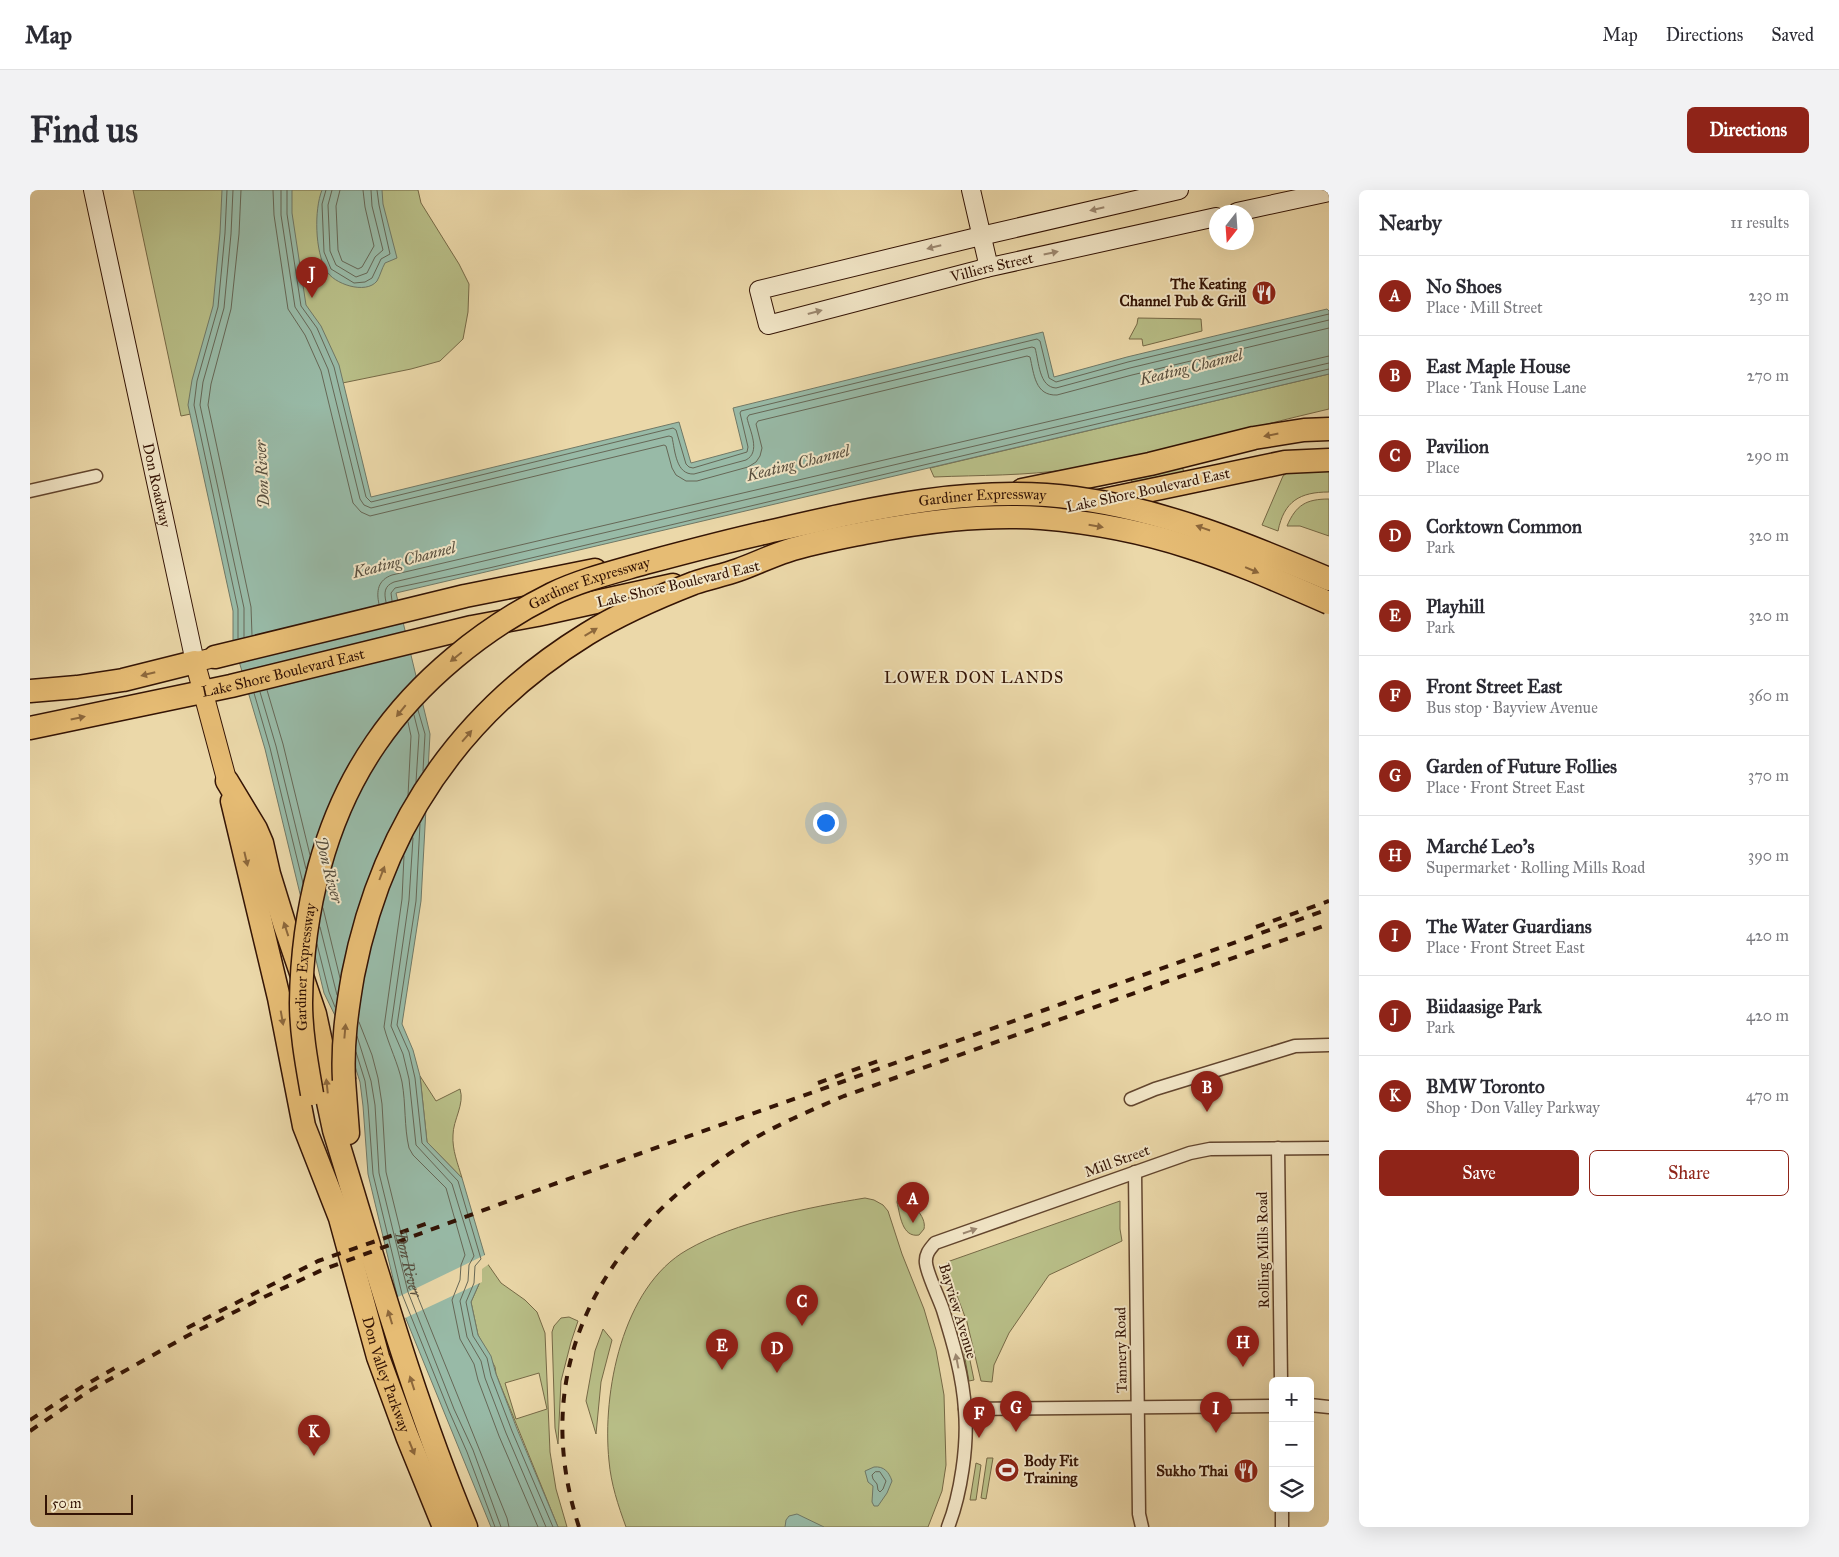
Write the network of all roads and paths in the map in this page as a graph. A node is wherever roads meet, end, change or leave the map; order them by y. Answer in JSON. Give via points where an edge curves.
{"nodes":[{"id":1,"x":93,"y":190,"type":"edge"},
{"id":2,"x":971,"y":190,"type":"edge"},
{"id":3,"x":1178,"y":190,"type":"edge"},
{"id":4,"x":1329,"y":192,"type":"edge"},
{"id":5,"x":1254,"y":208,"type":"edge"},
{"id":6,"x":1209,"y":219,"type":"edge"},
{"id":7,"x":981,"y":236,"type":"junction"},
{"id":8,"x":986,"y":268,"type":"junction"},
{"id":9,"x":1329,"y":430,"type":"edge"},
{"id":10,"x":1195,"y":453,"type":"junction"},
{"id":11,"x":1329,"y":460,"type":"edge"},
{"id":12,"x":1262,"y":467,"type":"junction"},
{"id":13,"x":96,"y":476,"type":"dead end"},
{"id":14,"x":30,"y":491,"type":"edge"},
{"id":15,"x":1329,"y":579,"type":"edge"},
{"id":16,"x":1329,"y":603,"type":"edge"},
{"id":17,"x":205,"y":660,"type":"junction"},
{"id":18,"x":30,"y":691,"type":"edge"},
{"id":19,"x":202,"y":692,"type":"junction"},
{"id":20,"x":30,"y":728,"type":"edge"},
{"id":21,"x":227,"y":781,"type":"junction"},
{"id":22,"x":1329,"y":1045,"type":"edge"},
{"id":23,"x":1131,"y":1099,"type":"dead end"},
{"id":24,"x":1278,"y":1148,"type":"junction"},
{"id":25,"x":1329,"y":1148,"type":"edge"},
{"id":26,"x":1135,"y":1172,"type":"junction"},
{"id":27,"x":350,"y":1218,"type":"junction"},
{"id":28,"x":927,"y":1252,"type":"joint"},
{"id":29,"x":1281,"y":1377,"type":"edge"},
{"id":30,"x":1314,"y":1405,"type":"edge"},
{"id":31,"x":1269,"y":1406,"type":"edge"},
{"id":32,"x":1138,"y":1407,"type":"junction"},
{"id":33,"x":1329,"y":1407,"type":"edge"},
{"id":34,"x":965,"y":1409,"type":"junction"},
{"id":35,"x":1282,"y":1512,"type":"edge"},
{"id":36,"x":444,"y":1527,"type":"edge"},
{"id":37,"x":466,"y":1527,"type":"edge"},
{"id":38,"x":948,"y":1527,"type":"edge"},
{"id":39,"x":1142,"y":1527,"type":"edge"},
{"id":40,"x":1282,"y":1527,"type":"edge"}],
"edges":[{"from":1,"to":17,"type":"street","name":"Don Roadway"},
{"from":2,"to":7,"type":"street"},
{"from":3,"to":7,"type":"street","one_way":true},
{"from":4,"to":5,"type":"street"},
{"from":8,"to":6,"type":"street","name":"Villiers Street","one_way":true},
{"from":7,"to":8,"type":"street"},
{"from":7,"to":8,"type":"street","name":"Villiers Street","one_way":true,"via":[[759,290],[768,325]]},
{"from":9,"to":10,"type":"highway","name":"Lake Shore Boulevard East","one_way":true,"via":[[1275,434]]},
{"from":10,"to":12,"type":"highway"},
{"from":10,"to":17,"type":"highway","name":"Lake Shore Boulevard East","via":[[1011,493],[931,498],[465,596]]},
{"from":11,"to":12,"type":"highway","name":"Lake Shore Boulevard East","via":[[1285,462]]},
{"from":12,"to":19,"type":"highway","name":"Lake Shore Boulevard East","via":[[1105,500],[852,545],[472,627]]},
{"from":13,"to":14,"type":"street"},
{"from":15,"to":27,"type":"highway","name":"Gardiner Expressway","one_way":true,"bridge":true,"via":[[1244,543],[1126,506],[1072,497],[1024,494],[958,496],[905,502],[819,520],[608,573],[555,593],[482,636],[404,706],[375,744],[328,838],[312,897],[303,954],[301,1006],[312,1094]]},
{"from":27,"to":16,"type":"highway","name":"Gardiner Expressway","one_way":true,"bridge":true,"via":[[350,1151],[343,1055],[347,1008],[368,912],[395,842],[448,757],[494,706],[521,681],[588,634],[638,607],[695,583],[788,551],[929,522],[1009,517],[1057,520],[1122,530],[1185,545]]},
{"from":17,"to":18,"type":"highway","name":"Lake Shore Boulevard East","one_way":true,"via":[[123,680]]},
{"from":17,"to":19,"type":"main road","name":"Don Roadway"},
{"from":20,"to":19,"type":"highway","name":"Lake Shore Boulevard East","one_way":true},
{"from":19,"to":21,"type":"main road","name":"Don Roadway"},
{"from":21,"to":27,"type":"highway","one_way":true,"via":[[278,998],[304,1126]]},
{"from":27,"to":21,"type":"highway","one_way":true,"via":[[315,1014],[285,926],[262,843]]},
{"from":22,"to":23,"type":"street","via":[[1296,1046]]},
{"from":24,"to":25,"type":"street","name":"Mill Street"},
{"from":24,"to":26,"type":"street","name":"Mill Street","via":[[1202,1150]]},
{"from":24,"to":29,"type":"street","name":"Rolling Mills Road"},
{"from":28,"to":26,"type":"street","name":"Mill Street","one_way":true,"via":[[940,1241]]},
{"from":26,"to":32,"type":"street","name":"Tannery Road"},
{"from":27,"to":36,"type":"highway","name":"Don Valley Parkway","one_way":true,"via":[[378,1357]]},
{"from":37,"to":27,"type":"highway","name":"Don Valley Parkway","one_way":true},
{"from":34,"to":28,"type":"street","name":"Bayview Avenue","one_way":true,"via":[[957,1357],[926,1263]]},
{"from":30,"to":33,"type":"street"},
{"from":31,"to":32,"type":"street"},
{"from":32,"to":34,"type":"street"},
{"from":32,"to":39,"type":"street","name":"Tannery Road","via":[[1139,1514]]},
{"from":34,"to":38,"type":"street","name":"Bayview Avenue","via":[[962,1465]]},
{"from":35,"to":40,"type":"street"}]}
